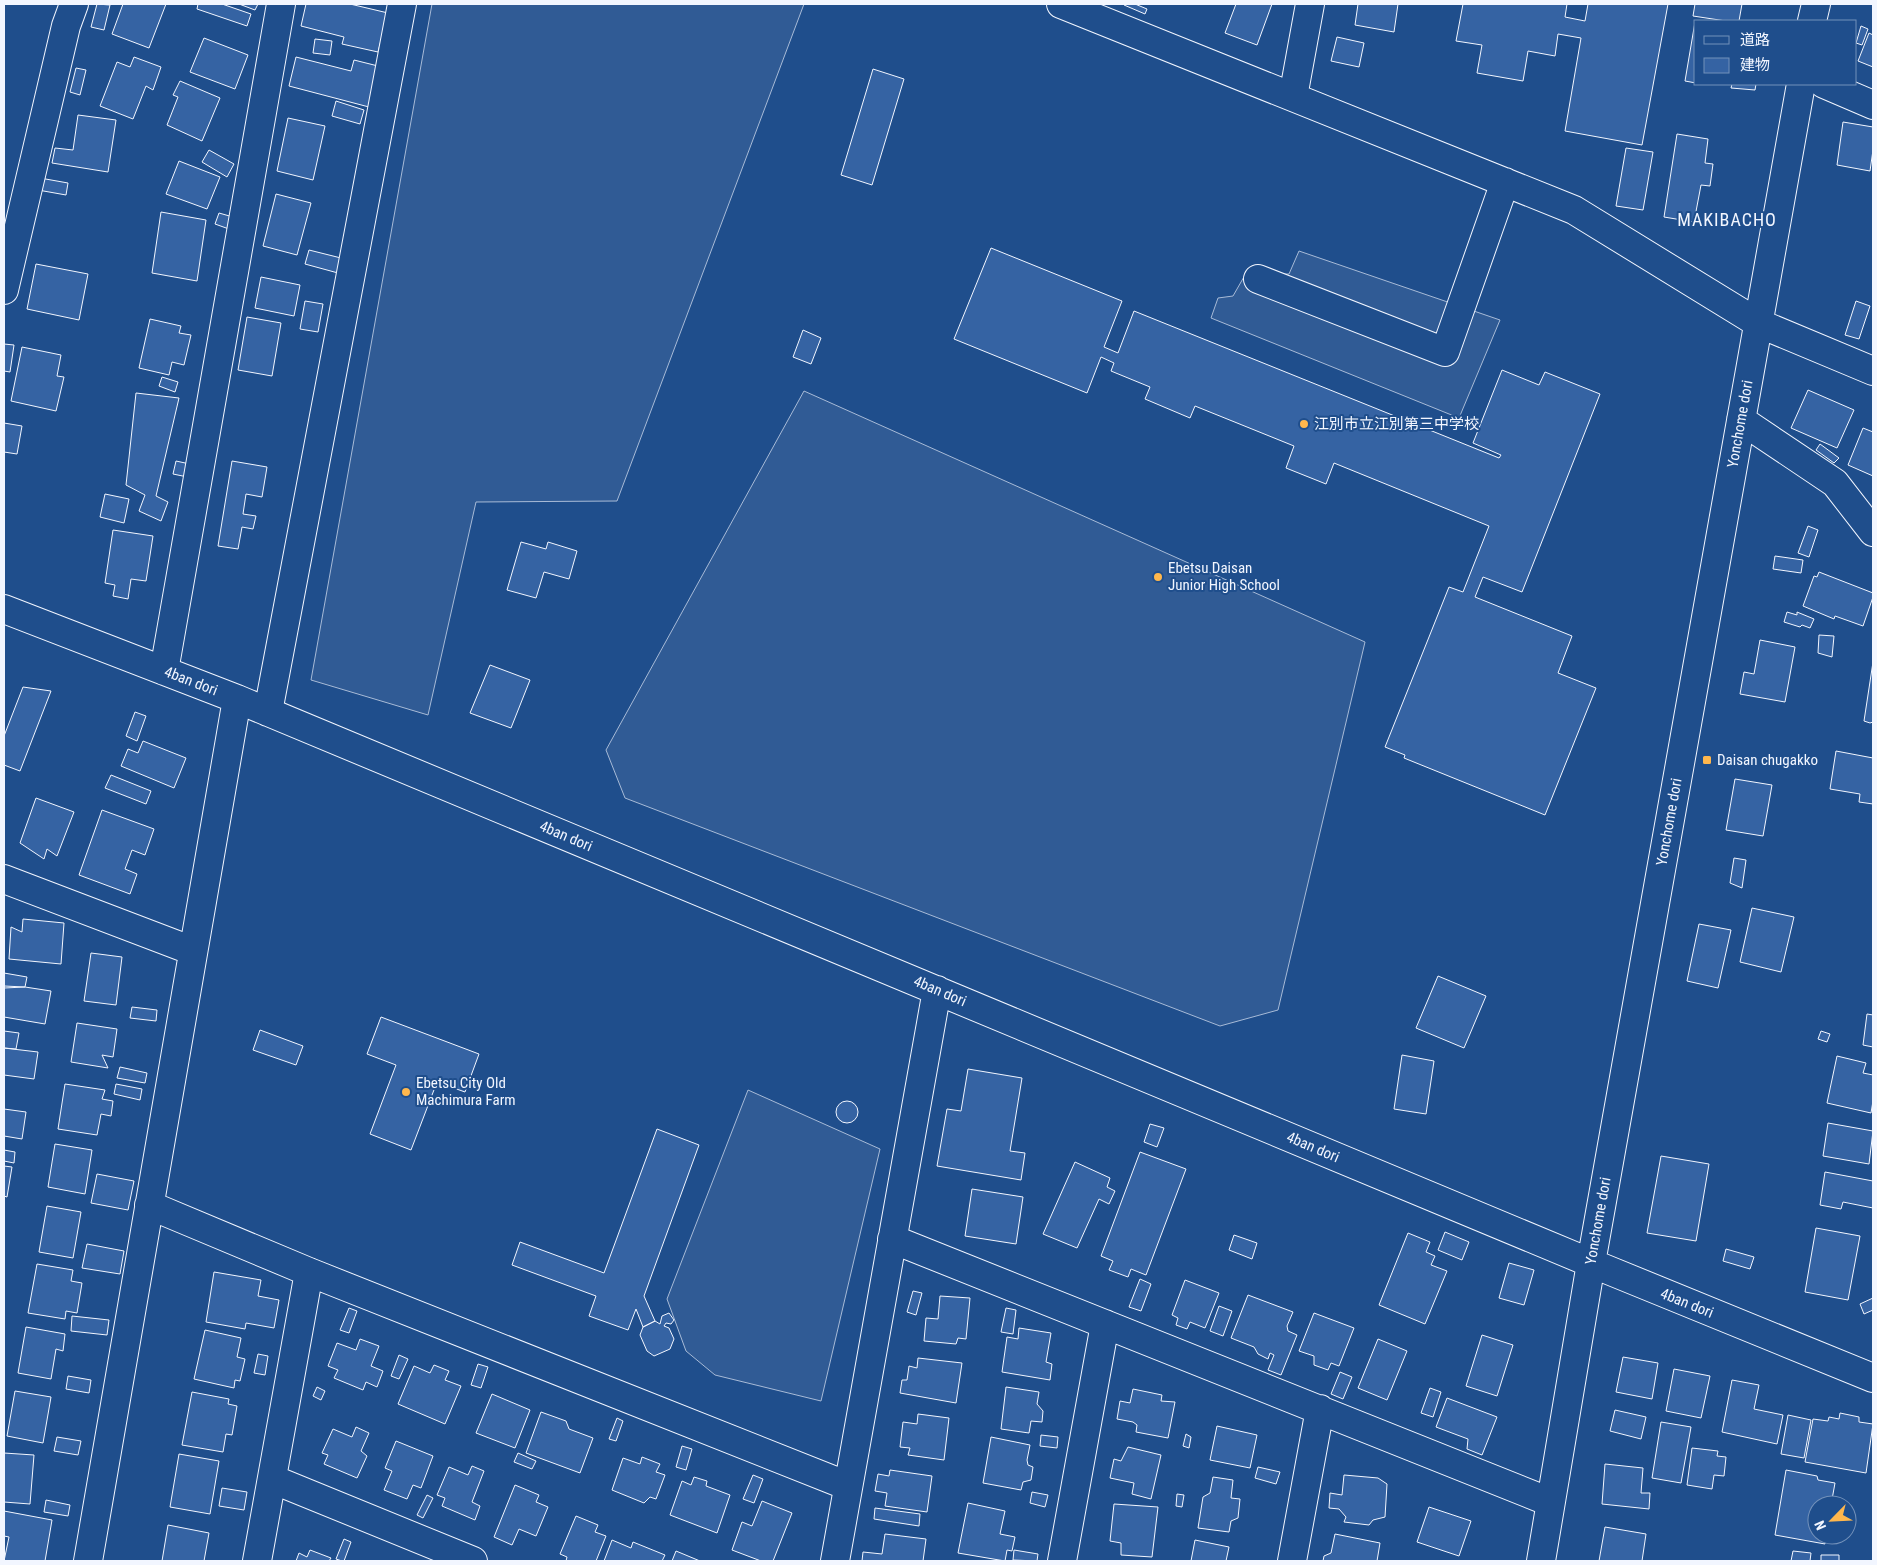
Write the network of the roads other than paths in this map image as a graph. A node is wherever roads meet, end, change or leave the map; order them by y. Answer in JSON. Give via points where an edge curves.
{"nodes":[{"id":1,"x":74,"y":4,"type":"edge"},
{"id":2,"x":281,"y":4,"type":"edge"},
{"id":3,"x":402,"y":4,"type":"edge"},
{"id":4,"x":1061,"y":4,"type":"edge"},
{"id":5,"x":1310,"y":4,"type":"edge"},
{"id":6,"x":1816,"y":4,"type":"edge"},
{"id":7,"x":1812,"y":20,"type":"edge"},
{"id":8,"x":1801,"y":85,"type":"edge"},
{"id":9,"x":1826,"y":85,"type":"edge"},
{"id":10,"x":1293,"y":97,"type":"junction"},
{"id":11,"x":1873,"y":105,"type":"edge"},
{"id":12,"x":1505,"y":182,"type":"junction"},
{"id":13,"x":1258,"y":279,"type":"dead end"},
{"id":14,"x":4,"y":290,"type":"edge"},
{"id":15,"x":1758,"y":323,"type":"junction"},
{"id":16,"x":1873,"y":371,"type":"edge"},
{"id":17,"x":1741,"y":420,"type":"junction"},
{"id":18,"x":1873,"y":532,"type":"edge"},
{"id":19,"x":4,"y":609,"type":"edge"},
{"id":20,"x":164,"y":671,"type":"junction"},
{"id":21,"x":237,"y":699,"type":"junction"},
{"id":22,"x":268,"y":712,"type":"junction"},
{"id":23,"x":4,"y":879,"type":"edge"},
{"id":24,"x":193,"y":951,"type":"junction"},
{"id":25,"x":937,"y":990,"type":"junction"},
{"id":26,"x":149,"y":1205,"type":"junction"},
{"id":27,"x":892,"y":1239,"type":"junction"},
{"id":28,"x":1591,"y":1263,"type":"junction"},
{"id":29,"x":309,"y":1272,"type":"junction"},
{"id":30,"x":1105,"y":1324,"type":"junction"},
{"id":31,"x":1873,"y":1378,"type":"edge"},
{"id":32,"x":1320,"y":1410,"type":"junction"},
{"id":33,"x":272,"y":1480,"type":"junction"},
{"id":34,"x":848,"y":1486,"type":"junction"},
{"id":35,"x":1550,"y":1502,"type":"junction"},
{"id":36,"x":88,"y":1561,"type":"edge"},
{"id":37,"x":257,"y":1561,"type":"edge"},
{"id":38,"x":473,"y":1561,"type":"edge"},
{"id":39,"x":835,"y":1561,"type":"edge"},
{"id":40,"x":1062,"y":1561,"type":"edge"},
{"id":41,"x":1292,"y":1561,"type":"edge"},
{"id":42,"x":1541,"y":1561,"type":"edge"}],
"edges":[{"from":1,"to":14,"type":"street","via":[[66,26]]},
{"from":2,"to":20,"type":"street"},
{"from":3,"to":22,"type":"street"},
{"from":4,"to":10,"type":"street"},
{"from":5,"to":10,"type":"street"},
{"from":6,"to":7,"type":"street"},
{"from":8,"to":15,"type":"street","name":"Yonchome dori"},
{"from":9,"to":11,"type":"street"},
{"from":10,"to":12,"type":"street"},
{"from":12,"to":13,"type":"street","via":[[1445,352]]},
{"from":12,"to":15,"type":"street","via":[[1574,210]]},
{"from":15,"to":16,"type":"street"},
{"from":15,"to":17,"type":"street","name":"Yonchome dori"},
{"from":17,"to":18,"type":"street","via":[[1835,484]]},
{"from":17,"to":28,"type":"street","name":"Yonchome dori"},
{"from":19,"to":20,"type":"street","name":"4ban dori"},
{"from":20,"to":21,"type":"street","name":"4ban dori"},
{"from":21,"to":22,"type":"street","name":"4ban dori"},
{"from":21,"to":24,"type":"street"},
{"from":22,"to":25,"type":"street","name":"4ban dori"},
{"from":23,"to":24,"type":"street"},
{"from":24,"to":26,"type":"street"},
{"from":25,"to":27,"type":"street"},
{"from":25,"to":28,"type":"street","name":"4ban dori"},
{"from":26,"to":29,"type":"street"},
{"from":26,"to":36,"type":"street"},
{"from":27,"to":30,"type":"street"},
{"from":27,"to":34,"type":"street"},
{"from":28,"to":31,"type":"street","name":"4ban dori"},
{"from":28,"to":35,"type":"street","name":"Yonchome dori"},
{"from":29,"to":33,"type":"street"},
{"from":29,"to":34,"type":"street"},
{"from":30,"to":32,"type":"street"},
{"from":30,"to":40,"type":"street"},
{"from":32,"to":35,"type":"street"},
{"from":32,"to":41,"type":"street"},
{"from":33,"to":37,"type":"street"},
{"from":33,"to":38,"type":"street"},
{"from":34,"to":39,"type":"street"},
{"from":35,"to":42,"type":"street","name":"Yonchome dori"}]}
